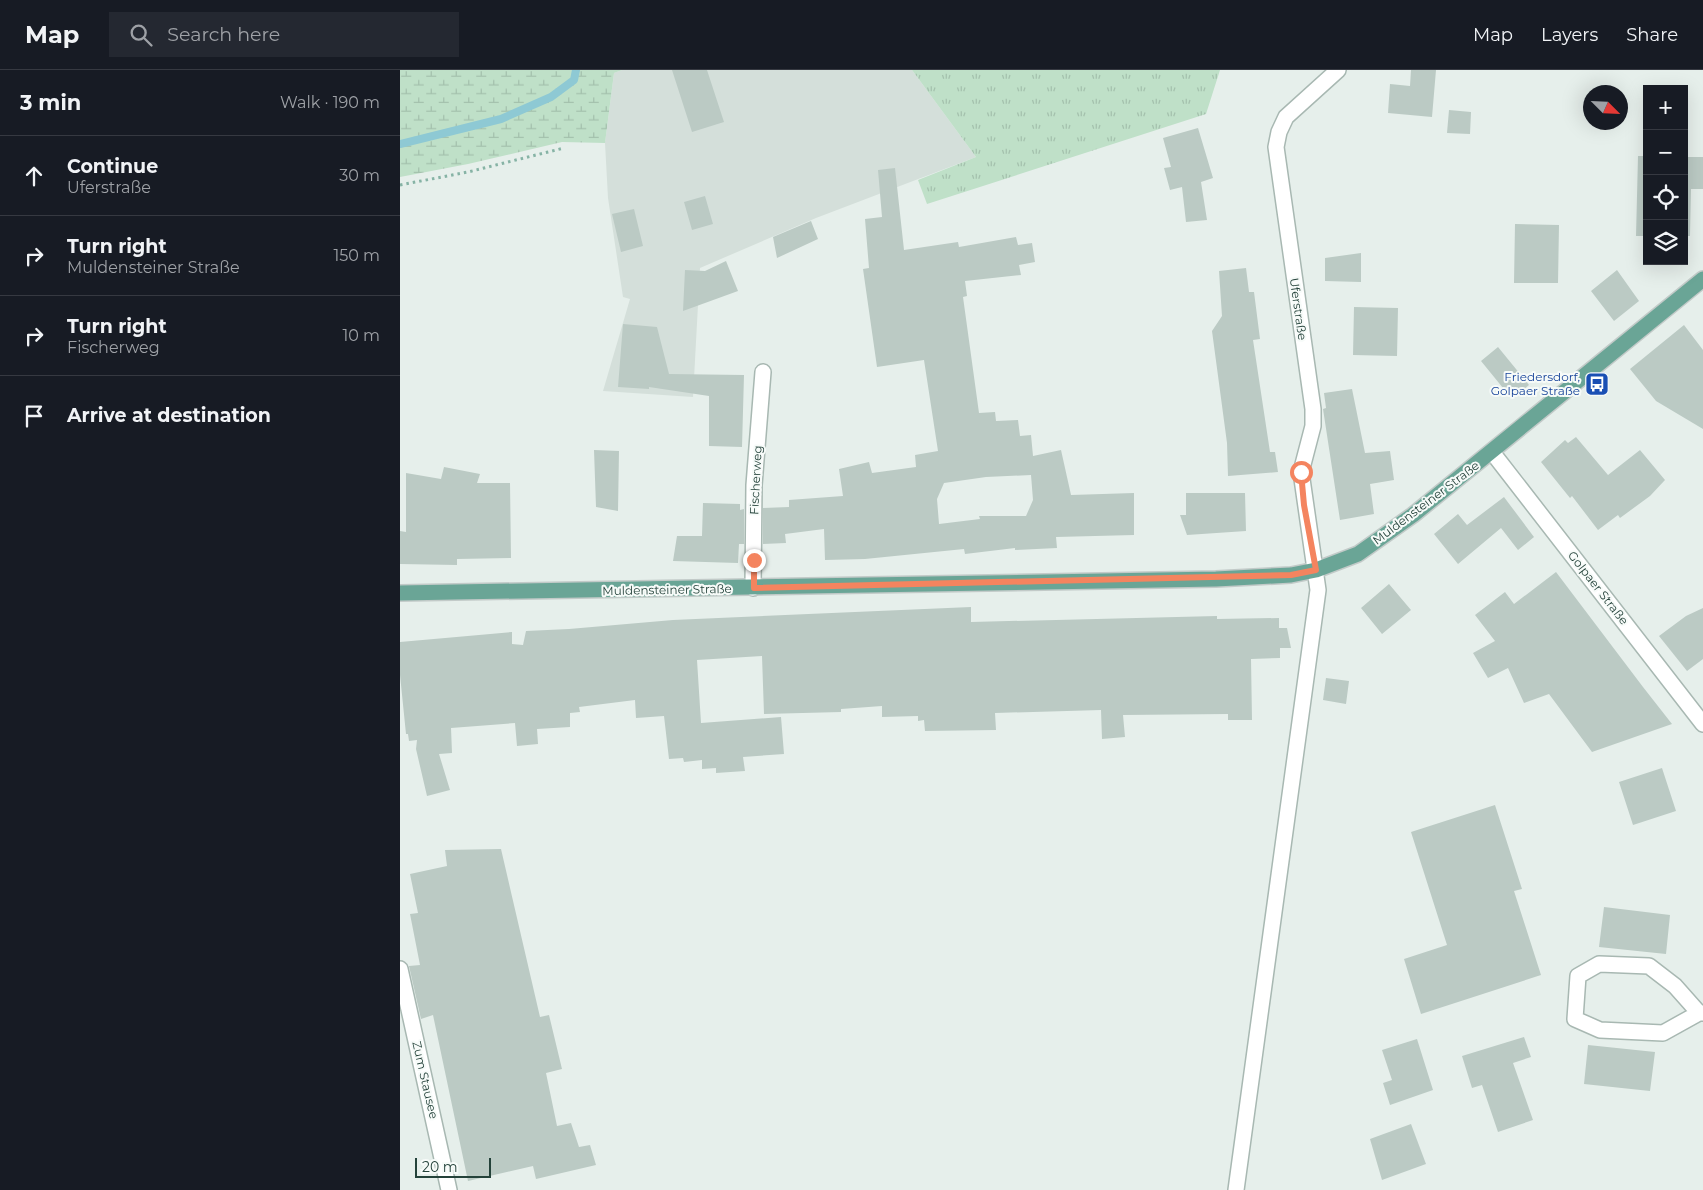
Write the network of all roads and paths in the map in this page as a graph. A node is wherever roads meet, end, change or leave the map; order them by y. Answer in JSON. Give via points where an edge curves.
{"nodes":[{"id":1,"x":1338,"y":70,"type":"edge"},
{"id":2,"x":564,"y":148,"type":"dead end"},
{"id":3,"x":400,"y":185,"type":"edge"},
{"id":4,"x":1703,"y":279,"type":"edge"},
{"id":5,"x":763,"y":372,"type":"dead end"},
{"id":6,"x":1492,"y":452,"type":"junction"},
{"id":7,"x":1316,"y":570,"type":"junction"},
{"id":8,"x":754,"y":588,"type":"junction"},
{"id":9,"x":400,"y":593,"type":"edge"},
{"id":10,"x":1703,"y":724,"type":"edge"},
{"id":11,"x":400,"y":969,"type":"edge"},
{"id":12,"x":1701,"y":1013,"type":"edge"},
{"id":13,"x":449,"y":1190,"type":"edge"},
{"id":14,"x":1236,"y":1190,"type":"edge"}],
"edges":[{"from":1,"to":7,"type":"street","name":"Uferstraße","via":[[1286,116],[1276,147],[1314,409],[1301,472]]},
{"from":2,"to":3,"type":"path"},
{"from":4,"to":6,"type":"main road","name":"Muldensteiner Straße"},
{"from":5,"to":8,"type":"street","name":"Fischerweg","via":[[754,485]]},
{"from":6,"to":7,"type":"main road","name":"Muldensteiner Straße","via":[[1383,538],[1358,554]]},
{"from":6,"to":10,"type":"street","name":"Golpaer Straße"},
{"from":7,"to":8,"type":"main road","name":"Muldensteiner Straße","via":[[1263,577]]},
{"from":7,"to":14,"type":"street","name":"Uferstraße","via":[[1318,590]]},
{"from":8,"to":9,"type":"main road","name":"Muldensteiner Straße"},
{"from":11,"to":13,"type":"street","name":"Zum Stausee"},
{"from":12,"to":12,"type":"street","via":[[1663,1033],[1600,1030],[1575,1019],[1578,976],[1599,964],[1649,966],[1675,986]]}]}
